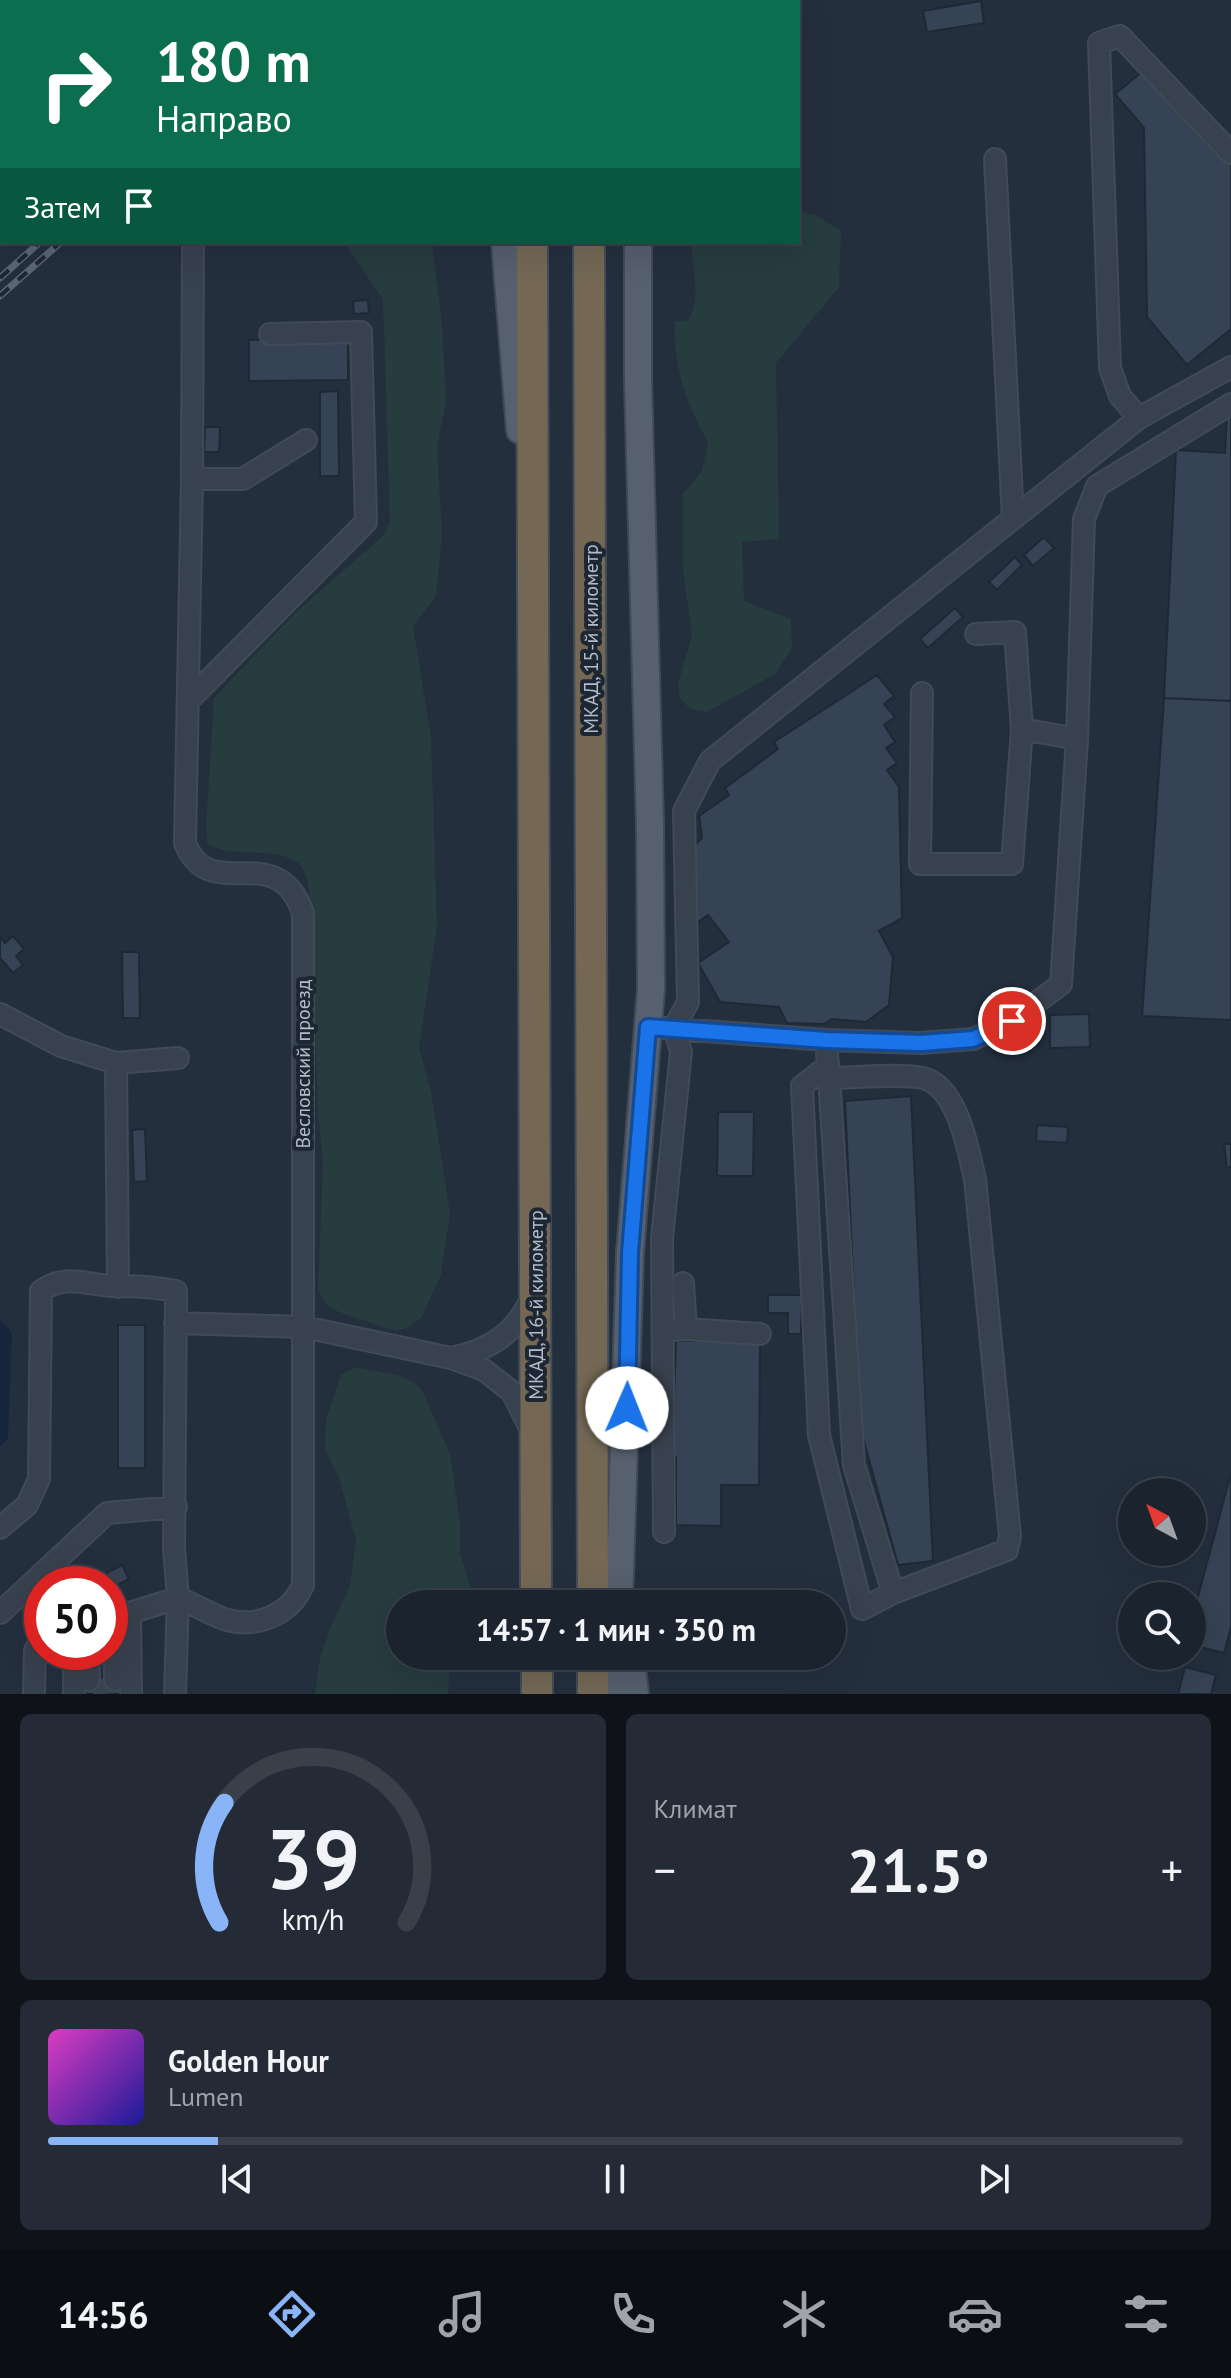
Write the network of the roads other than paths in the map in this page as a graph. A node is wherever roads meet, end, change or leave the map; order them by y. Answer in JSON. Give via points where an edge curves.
{"nodes":[{"id":1,"x":1231,"y":153,"type":"edge"},
{"id":2,"x":995,"y":159,"type":"dead end"},
{"id":3,"x":193,"y":244,"type":"edge"},
{"id":4,"x":505,"y":244,"type":"edge"},
{"id":5,"x":532,"y":244,"type":"edge"},
{"id":6,"x":589,"y":244,"type":"edge"},
{"id":7,"x":638,"y":244,"type":"edge"},
{"id":8,"x":270,"y":334,"type":"dead end"},
{"id":9,"x":1231,"y":367,"type":"edge"},
{"id":10,"x":1231,"y":404,"type":"edge"},
{"id":11,"x":1139,"y":418,"type":"junction"},
{"id":12,"x":306,"y":440,"type":"dead end"},
{"id":13,"x":192,"y":479,"type":"junction"},
{"id":14,"x":1013,"y":519,"type":"junction"},
{"id":15,"x":534,"y":586,"type":"junction"},
{"id":16,"x":976,"y":634,"type":"dead end"},
{"id":17,"x":922,"y":693,"type":"dead end"},
{"id":18,"x":188,"y":701,"type":"junction"},
{"id":19,"x":1022,"y":729,"type":"junction"},
{"id":20,"x":1077,"y":739,"type":"junction"},
{"id":21,"x":0,"y":1014,"type":"edge"},
{"id":22,"x":661,"y":1028,"type":"junction"},
{"id":23,"x":826,"y":1040,"type":"junction"},
{"id":24,"x":178,"y":1058,"type":"dead end"},
{"id":25,"x":116,"y":1063,"type":"junction"},
{"id":26,"x":829,"y":1072,"type":"junction"},
{"id":27,"x":683,"y":1283,"type":"dead end"},
{"id":28,"x":118,"y":1287,"type":"junction"},
{"id":29,"x":535,"y":1290,"type":"junction"},
{"id":30,"x":175,"y":1323,"type":"junction"},
{"id":31,"x":304,"y":1327,"type":"junction"},
{"id":32,"x":686,"y":1329,"type":"junction"},
{"id":33,"x":661,"y":1332,"type":"junction"},
{"id":34,"x":760,"y":1334,"type":"dead end"},
{"id":35,"x":451,"y":1358,"type":"junction"},
{"id":36,"x":536,"y":1458,"type":"junction"},
{"id":37,"x":176,"y":1507,"type":"junction"},
{"id":38,"x":0,"y":1528,"type":"edge"},
{"id":39,"x":664,"y":1532,"type":"dead end"},
{"id":40,"x":623,"y":1563,"type":"junction"},
{"id":41,"x":536,"y":1590,"type":"edge"},
{"id":42,"x":593,"y":1590,"type":"edge"},
{"id":43,"x":620,"y":1590,"type":"edge"},
{"id":44,"x":625,"y":1590,"type":"edge"},
{"id":45,"x":893,"y":1593,"type":"junction"},
{"id":46,"x":178,"y":1598,"type":"junction"},
{"id":47,"x":1,"y":1611,"type":"edge"},
{"id":48,"x":128,"y":1615,"type":"edge"},
{"id":49,"x":35,"y":1670,"type":"edge"},
{"id":50,"x":47,"y":1670,"type":"edge"},
{"id":51,"x":61,"y":1670,"type":"edge"},
{"id":52,"x":127,"y":1670,"type":"edge"},
{"id":53,"x":537,"y":1670,"type":"edge"},
{"id":54,"x":593,"y":1670,"type":"edge"},
{"id":55,"x":613,"y":1670,"type":"edge"},
{"id":56,"x":632,"y":1670,"type":"edge"},
{"id":57,"x":34,"y":1694,"type":"edge"},
{"id":58,"x":47,"y":1694,"type":"edge"},
{"id":59,"x":61,"y":1694,"type":"edge"},
{"id":60,"x":131,"y":1694,"type":"edge"},
{"id":61,"x":175,"y":1694,"type":"edge"},
{"id":62,"x":537,"y":1694,"type":"edge"},
{"id":63,"x":593,"y":1694,"type":"edge"},
{"id":64,"x":610,"y":1694,"type":"edge"},
{"id":65,"x":635,"y":1694,"type":"edge"}],
"edges":[{"from":1,"to":11,"type":"street","via":[[1120,36],[1099,43],[1110,368],[1120,396]]},
{"from":2,"to":14,"type":"street"},
{"from":3,"to":13,"type":"street","name":"Весловский проезд"},
{"from":4,"to":15,"type":"main road"},
{"from":5,"to":15,"type":"highway"},
{"from":6,"to":42,"type":"highway","name":"МКАД, 15-й километр"},
{"from":7,"to":22,"type":"main road","via":[[652,906]]},
{"from":8,"to":18,"type":"street","via":[[361,332],[366,522]]},
{"from":9,"to":11,"type":"street"},
{"from":10,"to":20,"type":"street","via":[[1097,486],[1084,519]]},
{"from":11,"to":14,"type":"street"},
{"from":12,"to":13,"type":"street","via":[[243,479]]},
{"from":13,"to":18,"type":"street","name":"Весловский проезд"},
{"from":14,"to":22,"type":"street","via":[[710,761],[684,811],[688,1002]]},
{"from":15,"to":29,"type":"highway","name":"МКАД, 16-й километр"},
{"from":16,"to":19,"type":"street","via":[[1015,632]]},
{"from":17,"to":19,"type":"street","via":[[920,864],[1012,864]]},
{"from":18,"to":31,"type":"street","name":"Весловский проезд","via":[[185,843],[190,854],[210,872],[270,874],[288,884],[303,913]]},
{"from":19,"to":20,"type":"street"},
{"from":20,"to":23,"type":"street","via":[[1061,984],[1012,1021],[973,1039]]},
{"from":21,"to":25,"type":"street","via":[[61,1046]]},
{"from":22,"to":23,"type":"street"},
{"from":22,"to":33,"type":"street","via":[[681,1052],[662,1238]]},
{"from":22,"to":40,"type":"main road","via":[[630,1253]]},
{"from":23,"to":26,"type":"street"},
{"from":24,"to":25,"type":"street"},
{"from":25,"to":28,"type":"street"},
{"from":26,"to":45,"type":"street","via":[[854,1465]]},
{"from":26,"to":45,"type":"street","via":[[802,1086],[819,1435],[862,1609]]},
{"from":26,"to":45,"type":"street","via":[[924,1078],[942,1090],[964,1128],[975,1179],[1010,1536],[1007,1550]]},
{"from":27,"to":32,"type":"street"},
{"from":28,"to":30,"type":"street","via":[[139,1284],[176,1291]]},
{"from":28,"to":38,"type":"street","via":[[76,1280],[52,1282],[41,1291],[39,1479],[27,1505]]},
{"from":29,"to":35,"type":"street","via":[[523,1316],[504,1338],[479,1352]]},
{"from":29,"to":36,"type":"highway","name":"МКАД, 16-й километр"},
{"from":30,"to":31,"type":"street"},
{"from":30,"to":37,"type":"street"},
{"from":31,"to":35,"type":"street"},
{"from":31,"to":46,"type":"street","name":"Весловский проезд","via":[[303,1585],[296,1601],[281,1614],[251,1622],[225,1619]]},
{"from":32,"to":33,"type":"street"},
{"from":32,"to":34,"type":"street"},
{"from":33,"to":39,"type":"street"},
{"from":35,"to":36,"type":"street","via":[[484,1370],[512,1392],[530,1423]]},
{"from":36,"to":41,"type":"highway","name":"МКАД, 16-й километр"},
{"from":37,"to":46,"type":"street"},
{"from":37,"to":47,"type":"street","via":[[107,1513]]},
{"from":40,"to":43,"type":"main road"},
{"from":40,"to":44,"type":"main road"},
{"from":46,"to":48,"type":"street"},
{"from":46,"to":61,"type":"street"},
{"from":49,"to":57,"type":"street"},
{"from":50,"to":58,"type":"street"},
{"from":51,"to":59,"type":"street"},
{"from":52,"to":60,"type":"street"},
{"from":53,"to":62,"type":"highway"},
{"from":54,"to":63,"type":"highway"},
{"from":55,"to":64,"type":"main road"},
{"from":56,"to":65,"type":"main road"}]}
